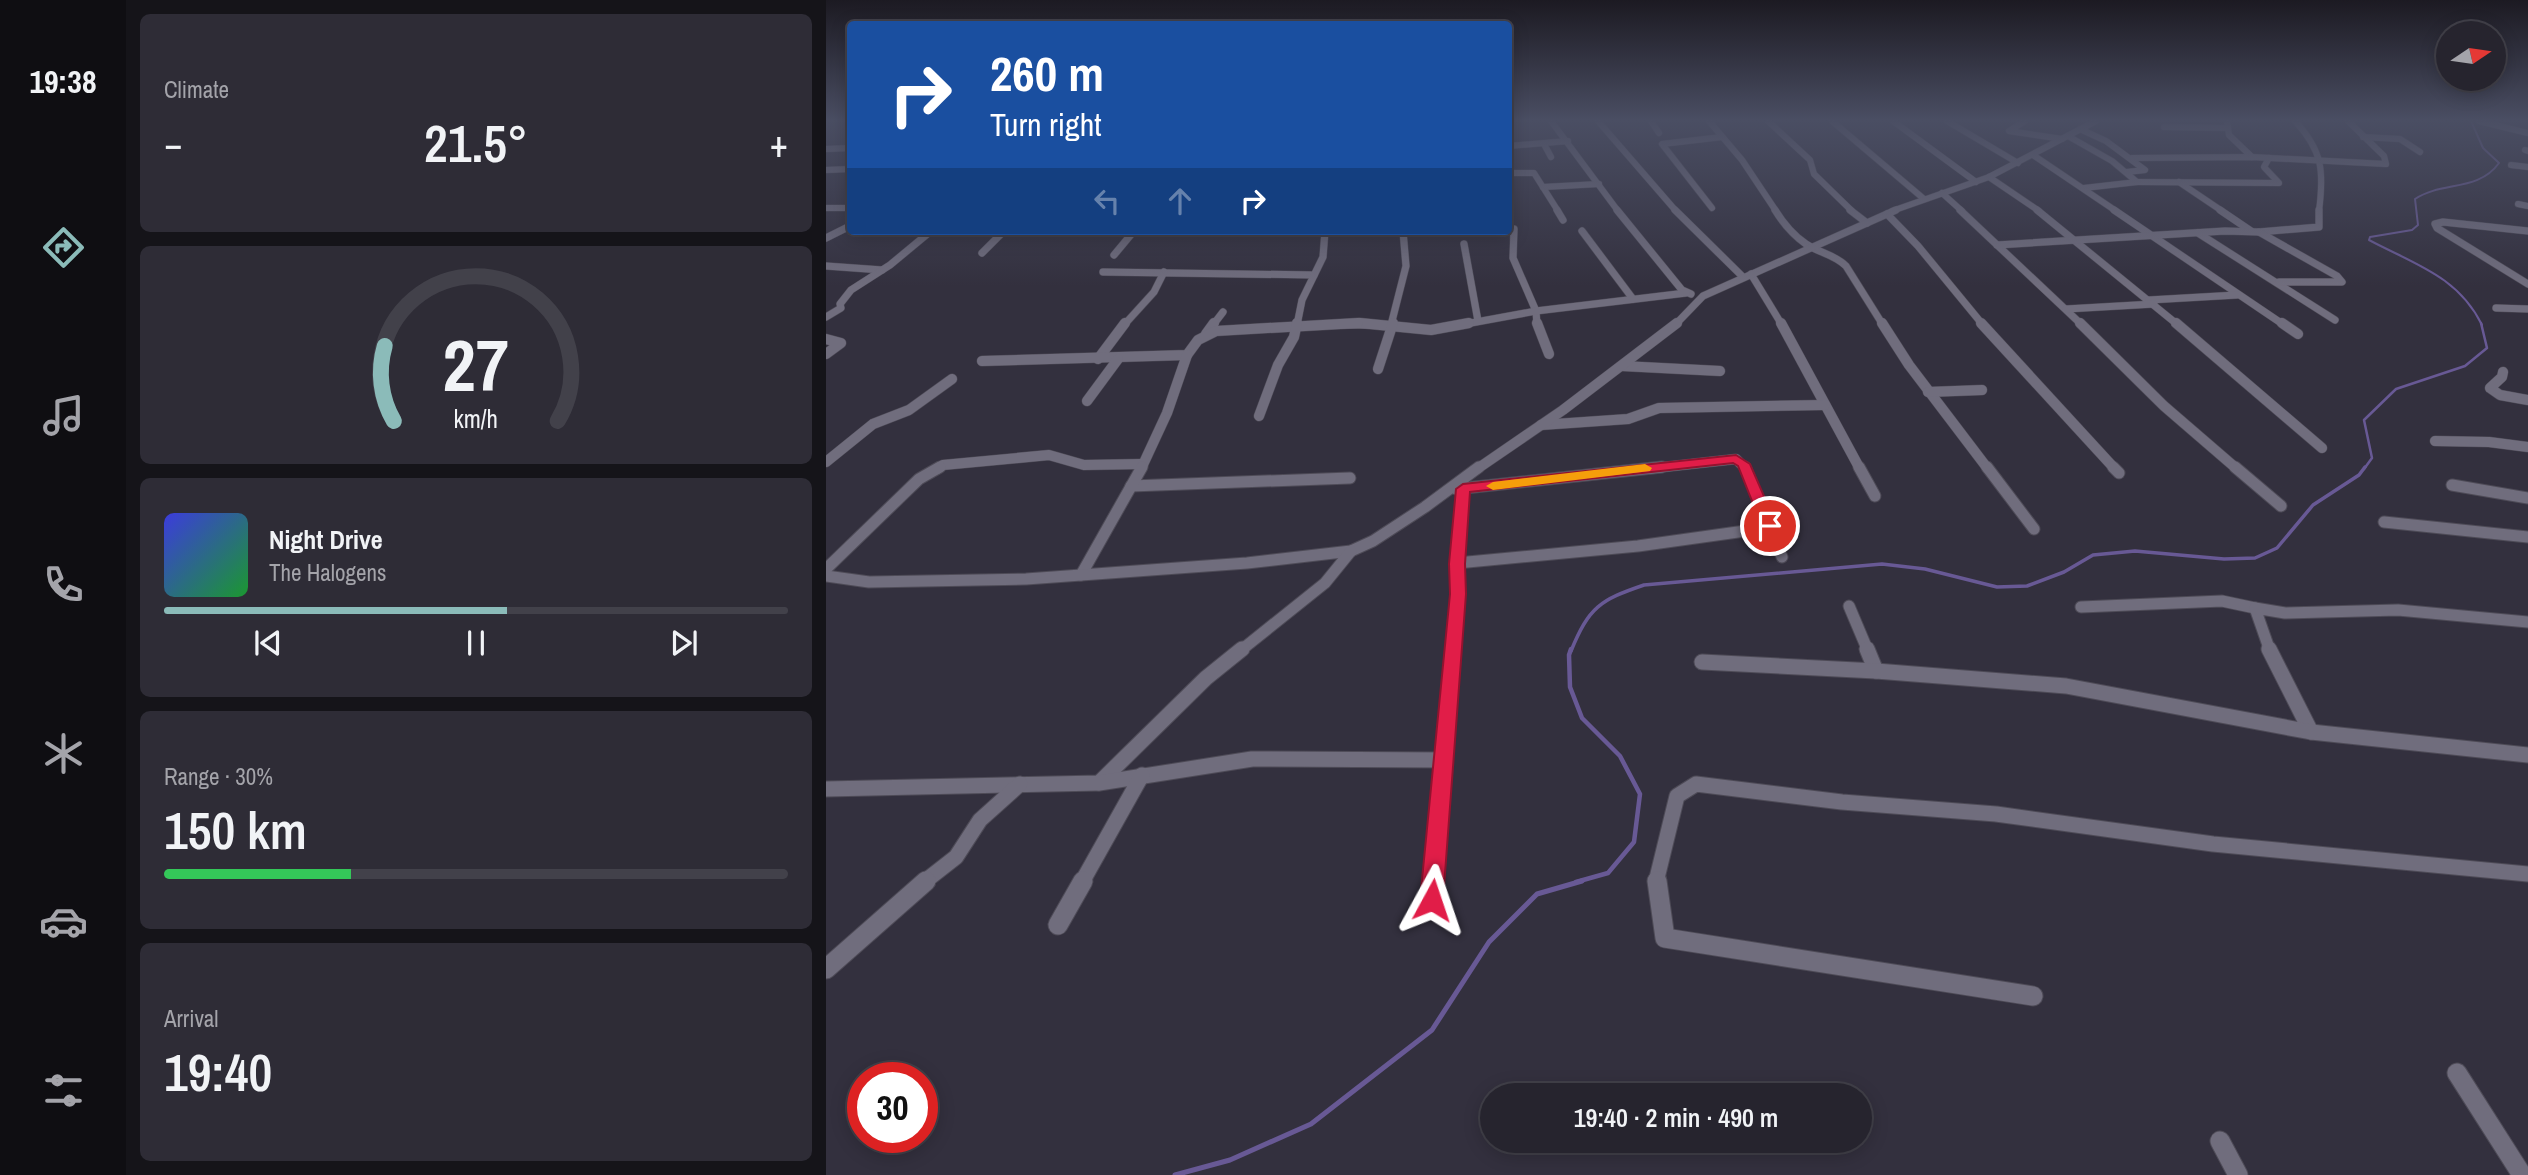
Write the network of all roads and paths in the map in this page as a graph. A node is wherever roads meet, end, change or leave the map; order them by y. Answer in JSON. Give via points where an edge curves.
{"nodes":[{"id":1,"x":1535,"y":176,"type":"edge"},
{"id":2,"x":1593,"y":176,"type":"edge"},
{"id":3,"x":1646,"y":176,"type":"edge"},
{"id":4,"x":1687,"y":176,"type":"edge"},
{"id":5,"x":1752,"y":176,"type":"edge"},
{"id":6,"x":1816,"y":176,"type":"edge"},
{"id":7,"x":1897,"y":176,"type":"edge"},
{"id":8,"x":1968,"y":176,"type":"edge"},
{"id":9,"x":2065,"y":176,"type":"edge"},
{"id":10,"x":2131,"y":176,"type":"edge"},
{"id":11,"x":2272,"y":176,"type":"edge"},
{"id":12,"x":2323,"y":176,"type":"edge"},
{"id":13,"x":1989,"y":177,"type":"joint"},
{"id":14,"x":1976,"y":182,"type":"junction"},
{"id":15,"x":2137,"y":182,"type":"junction"},
{"id":16,"x":2179,"y":182,"type":"junction"},
{"id":17,"x":1599,"y":184,"type":"junction"},
{"id":18,"x":1543,"y":187,"type":"junction"},
{"id":19,"x":2084,"y":188,"type":"junction"},
{"id":20,"x":1942,"y":193,"type":"junction"},
{"id":21,"x":1924,"y":199,"type":"junction"},
{"id":22,"x":2518,"y":204,"type":"dead end"},
{"id":23,"x":2528,"y":206,"type":"edge"},
{"id":24,"x":826,"y":208,"type":"edge"},
{"id":25,"x":847,"y":208,"type":"edge"},
{"id":26,"x":1712,"y":208,"type":"dead end"},
{"id":27,"x":1887,"y":214,"type":"junction"},
{"id":28,"x":1563,"y":220,"type":"dead end"},
{"id":29,"x":1867,"y":223,"type":"junction"},
{"id":30,"x":847,"y":227,"type":"edge"},
{"id":31,"x":1514,"y":229,"type":"dead end"},
{"id":32,"x":826,"y":231,"type":"edge"},
{"id":33,"x":839,"y":231,"type":"junction"},
{"id":34,"x":2255,"y":231,"type":"junction"},
{"id":35,"x":1582,"y":232,"type":"dead end"},
{"id":36,"x":2197,"y":233,"type":"junction"},
{"id":37,"x":2528,"y":233,"type":"edge"},
{"id":38,"x":926,"y":235,"type":"edge"},
{"id":39,"x":1000,"y":235,"type":"edge"},
{"id":40,"x":1131,"y":235,"type":"edge"},
{"id":41,"x":1325,"y":235,"type":"edge"},
{"id":42,"x":1403,"y":235,"type":"edge"},
{"id":43,"x":2151,"y":236,"type":"junction"},
{"id":44,"x":826,"y":238,"type":"edge"},
{"id":45,"x":2074,"y":240,"type":"junction"},
{"id":46,"x":1464,"y":244,"type":"dead end"},
{"id":47,"x":1997,"y":245,"type":"junction"},
{"id":48,"x":1813,"y":247,"type":"junction"},
{"id":49,"x":982,"y":253,"type":"dead end"},
{"id":50,"x":1114,"y":255,"type":"dead end"},
{"id":51,"x":826,"y":267,"type":"edge"},
{"id":52,"x":883,"y":270,"type":"junction"},
{"id":53,"x":1103,"y":272,"type":"dead end"},
{"id":54,"x":1164,"y":272,"type":"junction"},
{"id":55,"x":1314,"y":275,"type":"junction"},
{"id":56,"x":1747,"y":276,"type":"junction"},
{"id":57,"x":2278,"y":282,"type":"junction"},
{"id":58,"x":2528,"y":284,"type":"edge"},
{"id":59,"x":1686,"y":293,"type":"junction"},
{"id":60,"x":2238,"y":295,"type":"junction"},
{"id":61,"x":1703,"y":296,"type":"junction"},
{"id":62,"x":1633,"y":299,"type":"junction"},
{"id":63,"x":2151,"y":302,"type":"junction"},
{"id":64,"x":2496,"y":308,"type":"dead end"},
{"id":65,"x":2066,"y":309,"type":"junction"},
{"id":66,"x":2528,"y":309,"type":"edge"},
{"id":67,"x":1536,"y":310,"type":"junction"},
{"id":68,"x":1223,"y":312,"type":"dead end"},
{"id":69,"x":826,"y":317,"type":"edge"},
{"id":70,"x":2335,"y":320,"type":"dead end"},
{"id":71,"x":1478,"y":321,"type":"junction"},
{"id":72,"x":1390,"y":326,"type":"junction"},
{"id":73,"x":1297,"y":327,"type":"junction"},
{"id":74,"x":2298,"y":334,"type":"dead end"},
{"id":75,"x":1206,"y":335,"type":"junction"},
{"id":76,"x":826,"y":339,"type":"edge"},
{"id":77,"x":826,"y":354,"type":"edge"},
{"id":78,"x":1549,"y":354,"type":"dead end"},
{"id":79,"x":1187,"y":355,"type":"junction"},
{"id":80,"x":1098,"y":359,"type":"junction"},
{"id":81,"x":1118,"y":359,"type":"junction"},
{"id":82,"x":982,"y":361,"type":"dead end"},
{"id":83,"x":1622,"y":366,"type":"junction"},
{"id":84,"x":1378,"y":369,"type":"dead end"},
{"id":85,"x":1720,"y":371,"type":"dead end"},
{"id":86,"x":2503,"y":372,"type":"dead end"},
{"id":87,"x":952,"y":379,"type":"dead end"},
{"id":88,"x":1982,"y":390,"type":"dead end"},
{"id":89,"x":1928,"y":392,"type":"junction"},
{"id":90,"x":2528,"y":400,"type":"edge"},
{"id":91,"x":1087,"y":401,"type":"dead end"},
{"id":92,"x":1825,"y":405,"type":"junction"},
{"id":93,"x":1259,"y":416,"type":"dead end"},
{"id":94,"x":1541,"y":425,"type":"junction"},
{"id":95,"x":2435,"y":441,"type":"dead end"},
{"id":96,"x":2528,"y":447,"type":"edge"},
{"id":97,"x":2322,"y":448,"type":"dead end"},
{"id":98,"x":826,"y":462,"type":"edge"},
{"id":99,"x":1142,"y":464,"type":"junction"},
{"id":100,"x":2119,"y":473,"type":"dead end"},
{"id":101,"x":1350,"y":478,"type":"dead end"},
{"id":102,"x":2452,"y":485,"type":"dead end"},
{"id":103,"x":1131,"y":486,"type":"junction"},
{"id":104,"x":1463,"y":489,"type":"junction"},
{"id":105,"x":1446,"y":490,"type":"junction"},
{"id":106,"x":1875,"y":496,"type":"dead end"},
{"id":107,"x":2528,"y":498,"type":"edge"},
{"id":108,"x":2281,"y":506,"type":"dead end"},
{"id":109,"x":2384,"y":522,"type":"dead end"},
{"id":110,"x":2034,"y":529,"type":"dead end"},
{"id":111,"x":1745,"y":531,"type":"dead end"},
{"id":112,"x":2528,"y":537,"type":"edge"},
{"id":113,"x":1351,"y":551,"type":"junction"},
{"id":114,"x":1782,"y":557,"type":"dead end"},
{"id":115,"x":1457,"y":564,"type":"junction"},
{"id":116,"x":826,"y":569,"type":"edge"},
{"id":117,"x":1081,"y":575,"type":"junction"},
{"id":118,"x":826,"y":576,"type":"edge"},
{"id":119,"x":1849,"y":606,"type":"dead end"},
{"id":120,"x":2081,"y":607,"type":"dead end"},
{"id":121,"x":2255,"y":608,"type":"junction"},
{"id":122,"x":2528,"y":622,"type":"edge"},
{"id":123,"x":1702,"y":662,"type":"dead end"},
{"id":124,"x":1876,"y":671,"type":"junction"},
{"id":125,"x":2312,"y":732,"type":"junction"},
{"id":126,"x":2528,"y":755,"type":"edge"},
{"id":127,"x":1443,"y":760,"type":"junction"},
{"id":128,"x":1142,"y":775,"type":"junction"},
{"id":129,"x":1099,"y":783,"type":"junction"},
{"id":130,"x":1020,"y":784,"type":"junction"},
{"id":131,"x":826,"y":789,"type":"edge"},
{"id":132,"x":2528,"y":874,"type":"edge"},
{"id":133,"x":1432,"y":900,"type":"dead end"},
{"id":134,"x":1058,"y":925,"type":"dead end"},
{"id":135,"x":826,"y":969,"type":"edge"},
{"id":136,"x":2032,"y":996,"type":"dead end"},
{"id":137,"x":2457,"y":1073,"type":"dead end"},
{"id":138,"x":2220,"y":1141,"type":"dead end"},
{"id":139,"x":2238,"y":1175,"type":"edge"},
{"id":140,"x":2522,"y":1175,"type":"edge"}],
"edges":[{"from":1,"to":18,"type":"street"},
{"from":2,"to":17,"type":"street"},
{"from":3,"to":56,"type":"street","via":[[1690,227]]},
{"from":4,"to":26,"type":"street"},
{"from":5,"to":48,"type":"street","via":[[1785,225]]},
{"from":6,"to":29,"type":"street"},
{"from":7,"to":21,"type":"street"},
{"from":8,"to":14,"type":"street"},
{"from":9,"to":19,"type":"street"},
{"from":10,"to":15,"type":"street"},
{"from":11,"to":16,"type":"street","via":[[2279,183]]},
{"from":12,"to":34,"type":"street","via":[[2319,226]]},
{"from":13,"to":14,"type":"street"},
{"from":13,"to":45,"type":"street"},
{"from":14,"to":20,"type":"street"},
{"from":15,"to":16,"type":"street"},
{"from":15,"to":19,"type":"street"},
{"from":16,"to":34,"type":"street"},
{"from":17,"to":18,"type":"street"},
{"from":17,"to":59,"type":"street"},
{"from":18,"to":28,"type":"street"},
{"from":19,"to":43,"type":"street"},
{"from":20,"to":21,"type":"street"},
{"from":20,"to":47,"type":"street"},
{"from":21,"to":27,"type":"street"},
{"from":22,"to":23,"type":"street"},
{"from":24,"to":25,"type":"street"},
{"from":27,"to":29,"type":"street"},
{"from":27,"to":100,"type":"street"},
{"from":29,"to":48,"type":"street"},
{"from":30,"to":33,"type":"street"},
{"from":31,"to":67,"type":"street","via":[[1513,258]]},
{"from":32,"to":33,"type":"street"},
{"from":33,"to":44,"type":"street"},
{"from":34,"to":36,"type":"street"},
{"from":34,"to":57,"type":"street","via":[[2342,282]]},
{"from":35,"to":62,"type":"street"},
{"from":36,"to":43,"type":"street"},
{"from":36,"to":57,"type":"street"},
{"from":37,"to":58,"type":"street","via":[[2435,224]]},
{"from":38,"to":52,"type":"street"},
{"from":39,"to":49,"type":"street"},
{"from":40,"to":50,"type":"street"},
{"from":41,"to":55,"type":"street","via":[[1323,257]]},
{"from":42,"to":72,"type":"street","via":[[1406,266]]},
{"from":43,"to":45,"type":"street"},
{"from":43,"to":60,"type":"street"},
{"from":45,"to":47,"type":"street"},
{"from":45,"to":63,"type":"street"},
{"from":46,"to":71,"type":"street"},
{"from":47,"to":65,"type":"street"},
{"from":48,"to":56,"type":"street"},
{"from":48,"to":89,"type":"street","via":[[1846,266]]},
{"from":51,"to":52,"type":"street"},
{"from":52,"to":69,"type":"street","via":[[851,290],[841,308]]},
{"from":53,"to":54,"type":"street"},
{"from":54,"to":55,"type":"street"},
{"from":54,"to":80,"type":"street","via":[[1154,292]]},
{"from":55,"to":73,"type":"street","via":[[1301,300]]},
{"from":56,"to":61,"type":"street"},
{"from":56,"to":92,"type":"street","via":[[1762,289]]},
{"from":57,"to":70,"type":"street"},
{"from":59,"to":61,"type":"street"},
{"from":59,"to":62,"type":"street"},
{"from":60,"to":63,"type":"street"},
{"from":60,"to":74,"type":"street"},
{"from":61,"to":83,"type":"street","via":[[1672,328]]},
{"from":62,"to":67,"type":"street"},
{"from":63,"to":65,"type":"street"},
{"from":63,"to":97,"type":"street"},
{"from":64,"to":66,"type":"street"},
{"from":65,"to":108,"type":"street","via":[[2164,406]]},
{"from":67,"to":71,"type":"street"},
{"from":67,"to":78,"type":"street"},
{"from":68,"to":75,"type":"street"},
{"from":71,"to":72,"type":"street","via":[[1431,330]]},
{"from":72,"to":73,"type":"street"},
{"from":72,"to":84,"type":"street"},
{"from":73,"to":75,"type":"street"},
{"from":73,"to":93,"type":"street"},
{"from":75,"to":79,"type":"street","via":[[1191,345]]},
{"from":76,"to":77,"type":"street","via":[[841,343]]},
{"from":79,"to":81,"type":"street"},
{"from":79,"to":99,"type":"street"},
{"from":80,"to":81,"type":"street"},
{"from":80,"to":82,"type":"street"},
{"from":81,"to":91,"type":"street"},
{"from":83,"to":85,"type":"street"},
{"from":83,"to":94,"type":"street"},
{"from":86,"to":90,"type":"street","via":[[2490,388]]},
{"from":87,"to":98,"type":"street","via":[[909,410],[873,424]]},
{"from":88,"to":89,"type":"street"},
{"from":89,"to":110,"type":"street"},
{"from":92,"to":94,"type":"street","via":[[1659,408],[1628,419]]},
{"from":92,"to":106,"type":"street"},
{"from":94,"to":105,"type":"street"},
{"from":95,"to":96,"type":"street"},
{"from":99,"to":103,"type":"street"},
{"from":99,"to":116,"type":"street","via":[[1084,465],[1049,455],[943,465],[919,479]]},
{"from":101,"to":103,"type":"street"},
{"from":102,"to":107,"type":"street"},
{"from":103,"to":117,"type":"street"},
{"from":104,"to":105,"type":"street"},
{"from":104,"to":114,"type":"street","via":[[1736,459],[1744,464]]},
{"from":104,"to":115,"type":"street"},
{"from":105,"to":113,"type":"street"},
{"from":109,"to":112,"type":"street"},
{"from":111,"to":115,"type":"street"},
{"from":113,"to":117,"type":"street"},
{"from":113,"to":129,"type":"street","via":[[1325,583],[1206,678]]},
{"from":115,"to":127,"type":"street"},
{"from":117,"to":118,"type":"street","via":[[869,582]]},
{"from":119,"to":124,"type":"street"},
{"from":120,"to":121,"type":"street","via":[[2222,601]]},
{"from":121,"to":122,"type":"street","via":[[2285,613],[2398,610]]},
{"from":121,"to":125,"type":"street","via":[[2269,649]]},
{"from":123,"to":124,"type":"street"},
{"from":124,"to":125,"type":"street","via":[[2066,686]]},
{"from":125,"to":126,"type":"street"},
{"from":127,"to":128,"type":"street","via":[[1252,759]]},
{"from":127,"to":133,"type":"street"},
{"from":128,"to":129,"type":"street"},
{"from":128,"to":134,"type":"street"},
{"from":129,"to":130,"type":"street"},
{"from":130,"to":131,"type":"street"},
{"from":130,"to":135,"type":"street","via":[[980,820],[957,857]]},
{"from":132,"to":136,"type":"street","via":[[2213,844],[1996,814],[1842,802],[1731,787],[1696,784],[1676,796],[1656,883],[1665,938]]},
{"from":137,"to":140,"type":"street"},
{"from":138,"to":139,"type":"street"}]}
